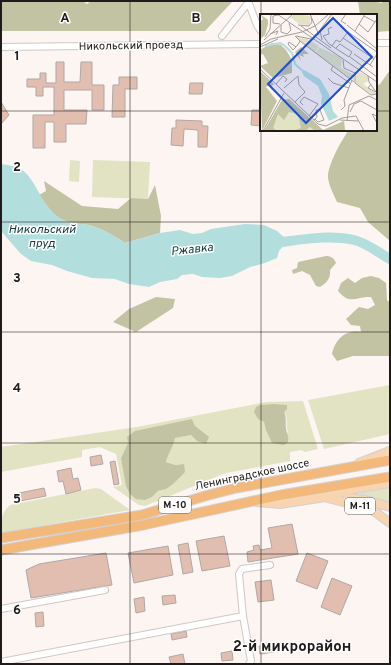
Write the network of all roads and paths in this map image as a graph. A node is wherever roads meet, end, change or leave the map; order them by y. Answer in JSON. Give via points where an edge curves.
{"nodes":[{"id":1,"x":248,"y":2,"type":"edge"},
{"id":2,"x":260,"y":31,"type":"edge"},
{"id":3,"x":222,"y":36,"type":"dead end"},
{"id":4,"x":377,"y":43,"type":"edge"},
{"id":5,"x":390,"y":43,"type":"edge"},
{"id":6,"x":260,"y":44,"type":"edge"},
{"id":7,"x":1,"y":47,"type":"edge"},
{"id":8,"x":390,"y":451,"type":"edge"},
{"id":9,"x":390,"y":460,"type":"edge"},
{"id":10,"x":348,"y":468,"type":"junction"},
{"id":11,"x":390,"y":477,"type":"edge"},
{"id":12,"x":390,"y":483,"type":"edge"},
{"id":13,"x":325,"y":497,"type":"junction"},
{"id":14,"x":254,"y":502,"type":"junction"},
{"id":15,"x":390,"y":507,"type":"edge"},
{"id":16,"x":390,"y":523,"type":"edge"},
{"id":17,"x":1,"y":538,"type":"edge"},
{"id":18,"x":1,"y":550,"type":"edge"},
{"id":19,"x":270,"y":565,"type":"dead end"},
{"id":20,"x":105,"y":590,"type":"dead end"},
{"id":21,"x":1,"y":609,"type":"edge"},
{"id":22,"x":244,"y":616,"type":"junction"},
{"id":23,"x":1,"y":662,"type":"edge"},
{"id":24,"x":249,"y":664,"type":"edge"}],
"edges":[{"from":1,"to":2,"type":"street"},
{"from":1,"to":3,"type":"street"},
{"from":4,"to":5,"type":"street"},
{"from":6,"to":7,"type":"street","name":"Никольский проезд"},
{"from":8,"to":10,"type":"main road"},
{"from":9,"to":10,"type":"highway","name":"Ленинградское шоссе","number":"М-10"},
{"from":10,"to":17,"type":"highway","name":"Ленинградское шоссе","number":"М-10","via":[[236,488],[142,515]]},
{"from":11,"to":14,"type":"highway","number":"М-10","via":[[281,495]]},
{"from":12,"to":13,"type":"main road","number":"М-10"},
{"from":13,"to":14,"type":"main road","number":"М-10","via":[[280,504]]},
{"from":13,"to":15,"type":"main road","via":[[362,499]]},
{"from":13,"to":16,"type":"main road","number":"М-11","via":[[372,509]]},
{"from":14,"to":18,"type":"highway","number":"М-10"},
{"from":19,"to":22,"type":"street","via":[[242,569],[239,574]]},
{"from":20,"to":21,"type":"street"},
{"from":22,"to":23,"type":"street"},
{"from":22,"to":24,"type":"street","via":[[251,661]]}]}
